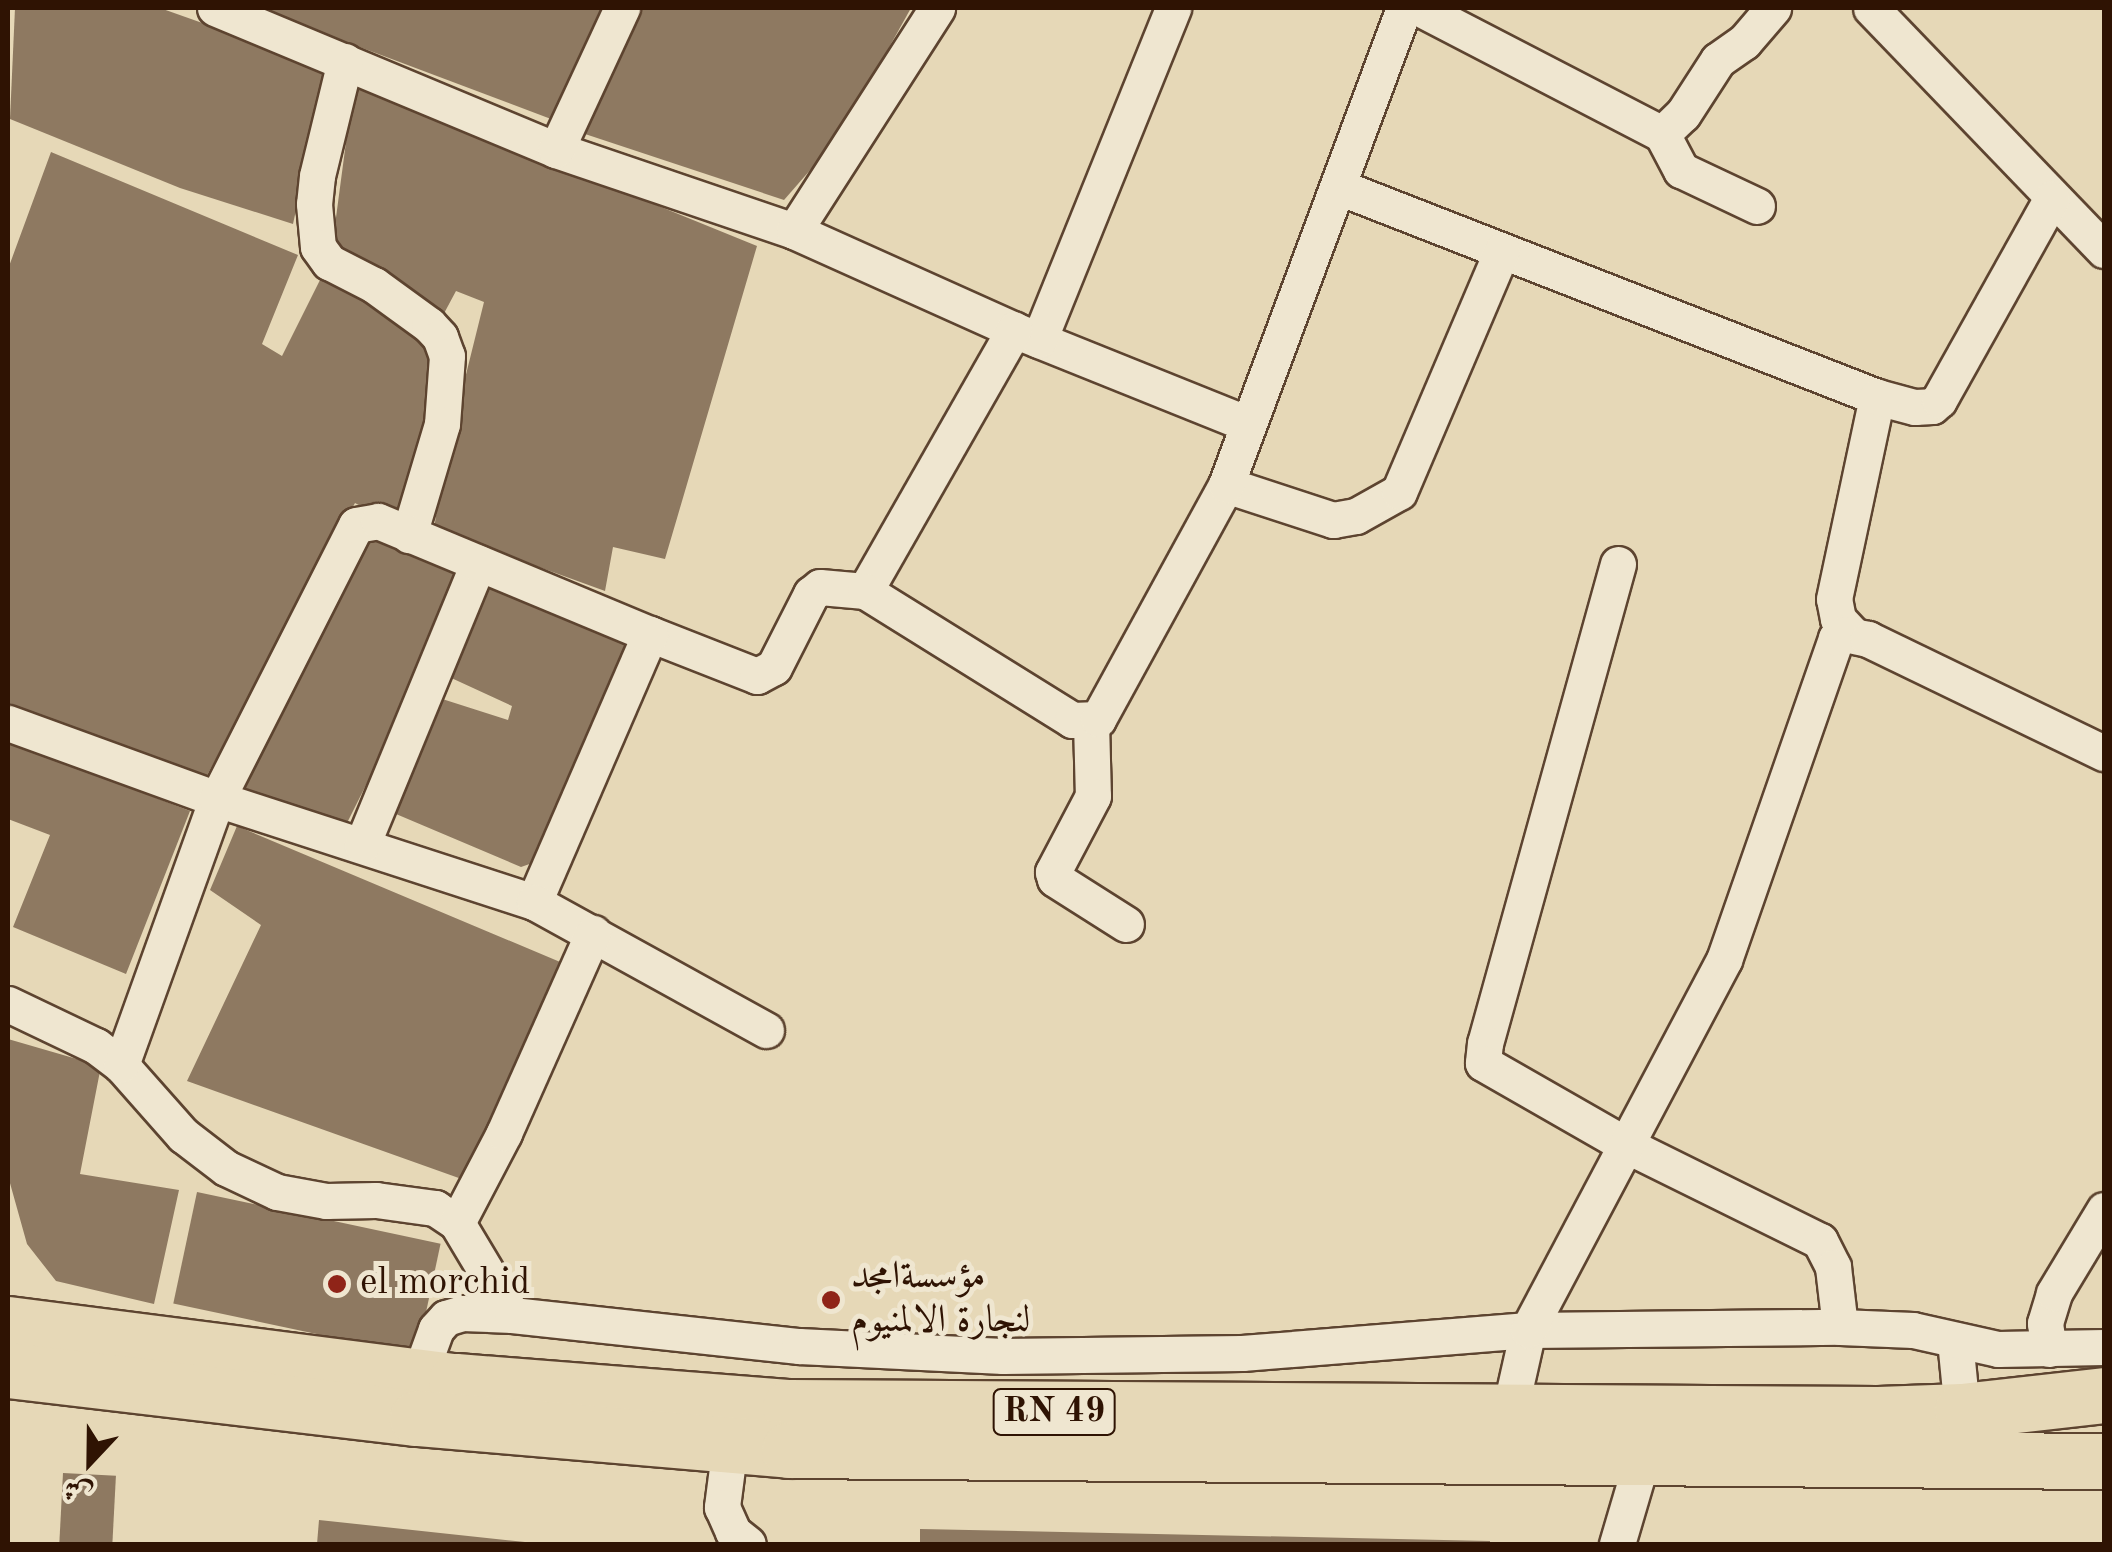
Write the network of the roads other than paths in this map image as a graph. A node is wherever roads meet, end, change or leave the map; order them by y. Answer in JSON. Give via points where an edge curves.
{"nodes":[{"id":1,"x":216,"y":8,"type":"edge"},
{"id":2,"x":622,"y":8,"type":"edge"},
{"id":3,"x":937,"y":8,"type":"edge"},
{"id":4,"x":1173,"y":8,"type":"edge"},
{"id":5,"x":1404,"y":8,"type":"edge"},
{"id":6,"x":1418,"y":8,"type":"edge"},
{"id":7,"x":1773,"y":8,"type":"edge"},
{"id":8,"x":1871,"y":8,"type":"edge"},
{"id":9,"x":344,"y":61,"type":"junction"},
{"id":10,"x":1662,"y":134,"type":"junction"},
{"id":11,"x":556,"y":150,"type":"junction"},
{"id":12,"x":1339,"y":187,"type":"junction"},
{"id":13,"x":2052,"y":198,"type":"junction"},
{"id":14,"x":1757,"y":206,"type":"dead end"},
{"id":15,"x":794,"y":230,"type":"junction"},
{"id":16,"x":1502,"y":250,"type":"junction"},
{"id":17,"x":2104,"y":250,"type":"edge"},
{"id":18,"x":1026,"y":335,"type":"junction"},
{"id":19,"x":1878,"y":397,"type":"junction"},
{"id":20,"x":1248,"y":424,"type":"junction"},
{"id":21,"x":1226,"y":485,"type":"junction"},
{"id":22,"x":409,"y":535,"type":"junction"},
{"id":23,"x":478,"y":562,"type":"junction"},
{"id":24,"x":1618,"y":564,"type":"dead end"},
{"id":25,"x":866,"y":591,"type":"junction"},
{"id":26,"x":650,"y":634,"type":"junction"},
{"id":27,"x":1853,"y":635,"type":"junction"},
{"id":28,"x":1091,"y":722,"type":"junction"},
{"id":29,"x":8,"y":723,"type":"edge"},
{"id":30,"x":2104,"y":752,"type":"edge"},
{"id":31,"x":217,"y":799,"type":"junction"},
{"id":32,"x":362,"y":845,"type":"junction"},
{"id":33,"x":534,"y":902,"type":"junction"},
{"id":34,"x":1126,"y":924,"type":"dead end"},
{"id":35,"x":593,"y":933,"type":"junction"},
{"id":36,"x":8,"y":1004,"type":"edge"},
{"id":37,"x":766,"y":1030,"type":"dead end"},
{"id":38,"x":121,"y":1065,"type":"junction"},
{"id":39,"x":1628,"y":1146,"type":"junction"},
{"id":40,"x":2104,"y":1210,"type":"edge"},
{"id":41,"x":457,"y":1223,"type":"junction"},
{"id":42,"x":512,"y":1314,"type":"junction"},
{"id":43,"x":8,"y":1324,"type":"edge"},
{"id":44,"x":1840,"y":1327,"type":"junction"},
{"id":45,"x":1528,"y":1330,"type":"junction"},
{"id":46,"x":1955,"y":1340,"type":"junction"},
{"id":47,"x":2104,"y":1347,"type":"edge"},
{"id":48,"x":2049,"y":1349,"type":"junction"},
{"id":49,"x":8,"y":1370,"type":"edge"},
{"id":50,"x":419,"y":1376,"type":"junction"},
{"id":51,"x":2104,"y":1395,"type":"edge"},
{"id":52,"x":1962,"y":1411,"type":"junction"},
{"id":53,"x":1509,"y":1414,"type":"junction"},
{"id":54,"x":730,"y":1446,"type":"junction"},
{"id":55,"x":1642,"y":1459,"type":"junction"},
{"id":56,"x":2104,"y":1461,"type":"edge"},
{"id":57,"x":737,"y":1540,"type":"edge"},
{"id":58,"x":1616,"y":1544,"type":"edge"}],
"edges":[{"from":1,"to":9,"type":"street"},
{"from":2,"to":11,"type":"street"},
{"from":3,"to":15,"type":"street"},
{"from":4,"to":18,"type":"street"},
{"from":5,"to":12,"type":"street"},
{"from":6,"to":10,"type":"street"},
{"from":7,"to":10,"type":"street","via":[[1718,60],[1684,114]]},
{"from":8,"to":13,"type":"street"},
{"from":9,"to":11,"type":"street"},
{"from":9,"to":22,"type":"street","via":[[317,176],[318,247],[329,262],[429,325],[446,356],[442,424]]},
{"from":10,"to":14,"type":"street","via":[[1681,170]]},
{"from":11,"to":15,"type":"street"},
{"from":12,"to":16,"type":"street"},
{"from":12,"to":20,"type":"street"},
{"from":13,"to":17,"type":"street"},
{"from":13,"to":19,"type":"street","via":[[1938,400],[1915,407]]},
{"from":15,"to":18,"type":"street"},
{"from":16,"to":19,"type":"street"},
{"from":16,"to":21,"type":"street","via":[[1399,492],[1356,516],[1333,520]]},
{"from":18,"to":20,"type":"street"},
{"from":18,"to":25,"type":"street"},
{"from":19,"to":27,"type":"street","via":[[1834,599],[1838,618]]},
{"from":20,"to":21,"type":"street"},
{"from":21,"to":28,"type":"street","via":[[1104,710]]},
{"from":22,"to":23,"type":"street"},
{"from":22,"to":31,"type":"street","via":[[378,521],[356,525]]},
{"from":23,"to":26,"type":"street"},
{"from":23,"to":32,"type":"street"},
{"from":24,"to":39,"type":"street","via":[[1482,1055],[1492,1071]]},
{"from":25,"to":26,"type":"street","via":[[833,586],[812,594],[774,667],[757,676]]},
{"from":25,"to":28,"type":"street","via":[[1072,720]]},
{"from":26,"to":33,"type":"street"},
{"from":27,"to":30,"type":"street"},
{"from":27,"to":39,"type":"street","via":[[1836,638],[1829,648],[1724,960]]},
{"from":28,"to":34,"type":"street","via":[[1093,796],[1054,879]]},
{"from":29,"to":31,"type":"street"},
{"from":31,"to":32,"type":"street"},
{"from":31,"to":38,"type":"street"},
{"from":32,"to":33,"type":"street"},
{"from":33,"to":35,"type":"street"},
{"from":35,"to":37,"type":"street"},
{"from":35,"to":41,"type":"street"},
{"from":36,"to":38,"type":"street"},
{"from":38,"to":41,"type":"street","via":[[182,1134],[226,1168],[277,1192],[326,1201],[416,1203]]},
{"from":39,"to":44,"type":"street","via":[[1820,1241],[1833,1267]]},
{"from":39,"to":45,"type":"street"},
{"from":40,"to":48,"type":"street","via":[[2054,1293],[2045,1324]]},
{"from":41,"to":42,"type":"street"},
{"from":42,"to":45,"type":"street","via":[[799,1346],[1003,1356],[1242,1353]]},
{"from":42,"to":50,"type":"street","via":[[446,1318]]},
{"from":43,"to":50,"type":"main road","number":"RN 49"},
{"from":44,"to":45,"type":"street"},
{"from":44,"to":46,"type":"street","via":[[1913,1330]]},
{"from":45,"to":53,"type":"street"},
{"from":46,"to":48,"type":"street"},
{"from":46,"to":52,"type":"street"},
{"from":47,"to":48,"type":"street"},
{"from":49,"to":54,"type":"main road","number":"RN 49"},
{"from":50,"to":53,"type":"main road","number":"RN 49","via":[[790,1407]]},
{"from":51,"to":52,"type":"main road","number":"RN 49"},
{"from":52,"to":53,"type":"main road","number":"RN 49"},
{"from":54,"to":55,"type":"main road","number":"RN 49","via":[[930,1454]]},
{"from":54,"to":57,"type":"street","via":[[722,1507]]},
{"from":55,"to":56,"type":"main road","number":"RN 49"},
{"from":55,"to":58,"type":"street"}]}
